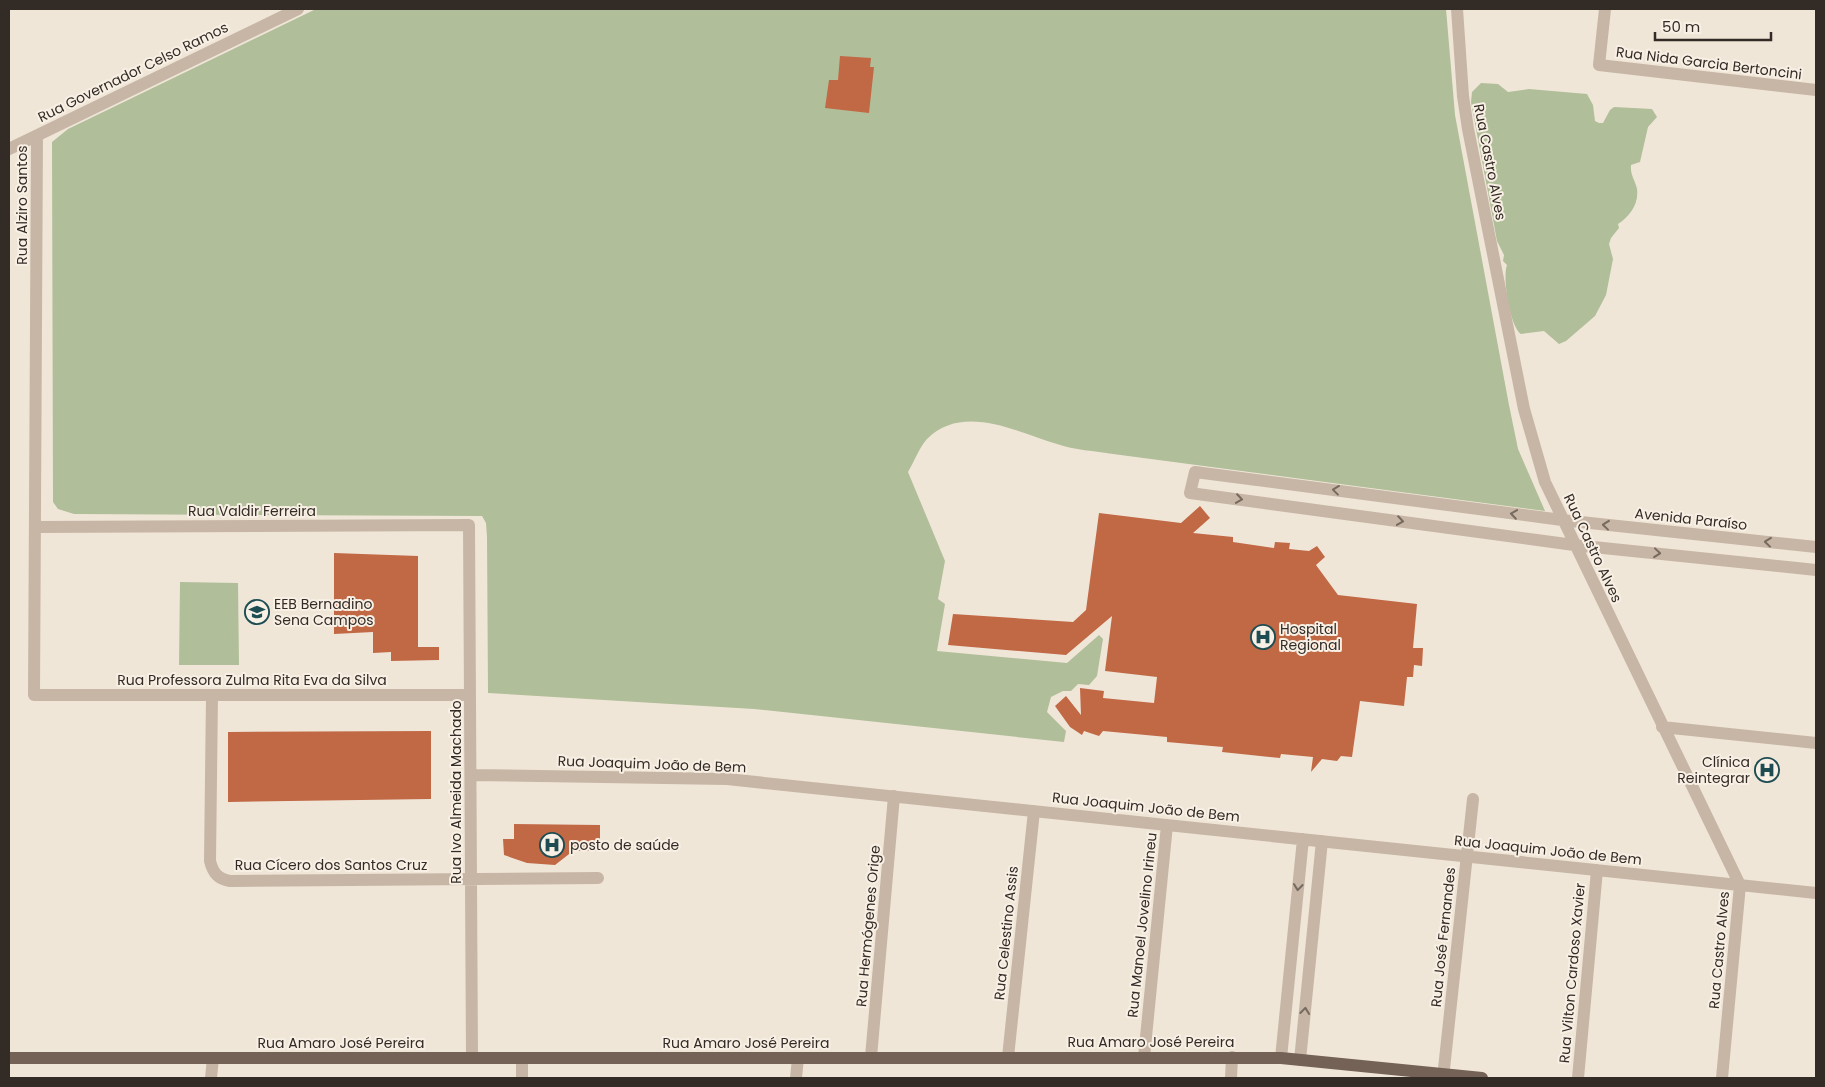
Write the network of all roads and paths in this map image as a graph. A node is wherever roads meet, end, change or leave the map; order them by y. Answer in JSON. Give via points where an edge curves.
{"nodes":[{"id":1,"x":298,"y":9,"type":"edge"},
{"id":2,"x":1457,"y":9,"type":"edge"},
{"id":3,"x":1604,"y":9,"type":"edge"},
{"id":4,"x":1816,"y":90,"type":"edge"},
{"id":5,"x":37,"y":136,"type":"junction"},
{"id":6,"x":9,"y":149,"type":"edge"},
{"id":7,"x":1562,"y":520,"type":"junction"},
{"id":8,"x":469,"y":525,"type":"joint"},
{"id":9,"x":35,"y":527,"type":"junction"},
{"id":10,"x":1574,"y":545,"type":"junction"},
{"id":11,"x":1816,"y":547,"type":"edge"},
{"id":12,"x":1816,"y":570,"type":"edge"},
{"id":13,"x":34,"y":695,"type":"joint"},
{"id":14,"x":212,"y":695,"type":"junction"},
{"id":15,"x":470,"y":695,"type":"junction"},
{"id":16,"x":1662,"y":727,"type":"junction"},
{"id":17,"x":1816,"y":743,"type":"edge"},
{"id":18,"x":471,"y":775,"type":"junction"},
{"id":19,"x":894,"y":796,"type":"junction"},
{"id":20,"x":1473,"y":799,"type":"dead end"},
{"id":21,"x":1034,"y":811,"type":"junction"},
{"id":22,"x":1167,"y":825,"type":"junction"},
{"id":23,"x":1303,"y":839,"type":"junction"},
{"id":24,"x":1322,"y":841,"type":"junction"},
{"id":25,"x":1467,"y":856,"type":"junction"},
{"id":26,"x":1597,"y":870,"type":"junction"},
{"id":27,"x":598,"y":878,"type":"dead end"},
{"id":28,"x":471,"y":879,"type":"junction"},
{"id":29,"x":1740,"y":885,"type":"junction"},
{"id":30,"x":1816,"y":893,"type":"edge"},
{"id":31,"x":1008,"y":1057,"type":"junction"},
{"id":32,"x":1144,"y":1057,"type":"junction"},
{"id":33,"x":1232,"y":1057,"type":"junction"},
{"id":34,"x":9,"y":1058,"type":"edge"},
{"id":35,"x":213,"y":1058,"type":"junction"},
{"id":36,"x":472,"y":1058,"type":"junction"},
{"id":37,"x":522,"y":1058,"type":"junction"},
{"id":38,"x":798,"y":1058,"type":"junction"},
{"id":39,"x":870,"y":1058,"type":"junction"},
{"id":40,"x":1281,"y":1058,"type":"junction"},
{"id":41,"x":1300,"y":1060,"type":"junction"},
{"id":42,"x":1444,"y":1076,"type":"edge"},
{"id":43,"x":211,"y":1078,"type":"edge"},
{"id":44,"x":522,"y":1078,"type":"edge"},
{"id":45,"x":796,"y":1078,"type":"edge"},
{"id":46,"x":1231,"y":1078,"type":"edge"},
{"id":47,"x":1482,"y":1078,"type":"edge"},
{"id":48,"x":1578,"y":1078,"type":"edge"},
{"id":49,"x":1722,"y":1078,"type":"edge"}],
"edges":[{"from":1,"to":5,"type":"street","name":"Rua Governador Celso Ramos"},
{"from":2,"to":7,"type":"street","name":"Rua Castro Alves","via":[[1468,129],[1524,409],[1536,456]]},
{"from":3,"to":4,"type":"street","name":"Rua Nida Garcia Bertoncini","via":[[1599,65]]},
{"from":5,"to":6,"type":"street","name":"Rua Governador Celso Ramos"},
{"from":5,"to":9,"type":"street","name":"Rua Alziro Santos"},
{"from":7,"to":10,"type":"street","name":"Rua Castro Alves"},
{"from":7,"to":10,"type":"street","name":"Avenida Paraíso","one_way":true,"via":[[1195,472],[1190,493]]},
{"from":11,"to":7,"type":"street","name":"Avenida Paraíso","one_way":true},
{"from":8,"to":9,"type":"street","name":"Rua Valdir Ferreira"},
{"from":8,"to":15,"type":"street","name":"Rua Ivo Almeida Machado"},
{"from":9,"to":13,"type":"street","name":"Rua Alziro Santos"},
{"from":10,"to":12,"type":"street","one_way":true},
{"from":10,"to":16,"type":"street","name":"Rua Castro Alves"},
{"from":13,"to":14,"type":"street","name":"Rua Professora Zulma Rita Eva da Silva"},
{"from":14,"to":15,"type":"street","name":"Rua Professora Zulma Rita Eva da Silva"},
{"from":14,"to":28,"type":"street","name":"Rua Cícero dos Santos Cruz","via":[[210,861],[216,874],[230,882]]},
{"from":15,"to":18,"type":"street","name":"Rua Ivo Almeida Machado"},
{"from":16,"to":17,"type":"street"},
{"from":16,"to":29,"type":"street","name":"Rua Castro Alves"},
{"from":18,"to":19,"type":"street","name":"Rua Joaquim João de Bem","via":[[688,776]]},
{"from":18,"to":28,"type":"street","name":"Rua Ivo Almeida Machado"},
{"from":19,"to":21,"type":"street","name":"Rua Joaquim João de Bem"},
{"from":19,"to":39,"type":"street","name":"Rua Hermógenes Orige"},
{"from":20,"to":25,"type":"street","name":"Rua José Fernandes"},
{"from":21,"to":22,"type":"street","name":"Rua Joaquim João de Bem"},
{"from":21,"to":31,"type":"street","name":"Rua Celestino Assis"},
{"from":22,"to":23,"type":"street","name":"Rua Joaquim João de Bem"},
{"from":22,"to":32,"type":"street","name":"Rua Manoel Jovelino Irineu"},
{"from":23,"to":24,"type":"street","name":"Rua Joaquim João de Bem"},
{"from":23,"to":40,"type":"street","one_way":true},
{"from":24,"to":25,"type":"street","name":"Rua Joaquim João de Bem"},
{"from":41,"to":24,"type":"street","one_way":true},
{"from":25,"to":26,"type":"street","name":"Rua Joaquim João de Bem"},
{"from":25,"to":42,"type":"street","name":"Rua José Fernandes"},
{"from":26,"to":29,"type":"street","name":"Rua Joaquim João de Bem"},
{"from":26,"to":48,"type":"street","name":"Rua Vilton Cardoso Xavier"},
{"from":27,"to":28,"type":"street","name":"Rua Cícero dos Santos Cruz"},
{"from":28,"to":36,"type":"street","name":"Rua Ivo Almeida Machado"},
{"from":29,"to":30,"type":"street","name":"Rua Joaquim João de Bem"},
{"from":29,"to":49,"type":"street","name":"Rua Castro Alves"},
{"from":31,"to":32,"type":"main road","name":"Rua Amaro José Pereira"},
{"from":31,"to":39,"type":"main road","name":"Rua Amaro José Pereira"},
{"from":32,"to":33,"type":"main road","name":"Rua Amaro José Pereira"},
{"from":33,"to":40,"type":"main road","name":"Rua Amaro José Pereira"},
{"from":33,"to":46,"type":"street"},
{"from":34,"to":35,"type":"main road","name":"Rua Amaro José Pereira"},
{"from":35,"to":36,"type":"main road","name":"Rua Amaro José Pereira"},
{"from":35,"to":43,"type":"street"},
{"from":36,"to":37,"type":"main road","name":"Rua Amaro José Pereira"},
{"from":37,"to":38,"type":"main road","name":"Rua Amaro José Pereira"},
{"from":37,"to":44,"type":"street"},
{"from":38,"to":39,"type":"main road","name":"Rua Amaro José Pereira"},
{"from":38,"to":45,"type":"street"},
{"from":40,"to":41,"type":"main road","name":"Rua Amaro José Pereira"},
{"from":41,"to":42,"type":"main road","name":"Rua Amaro José Pereira"},
{"from":42,"to":47,"type":"main road","name":"Rua Amaro José Pereira"}]}
